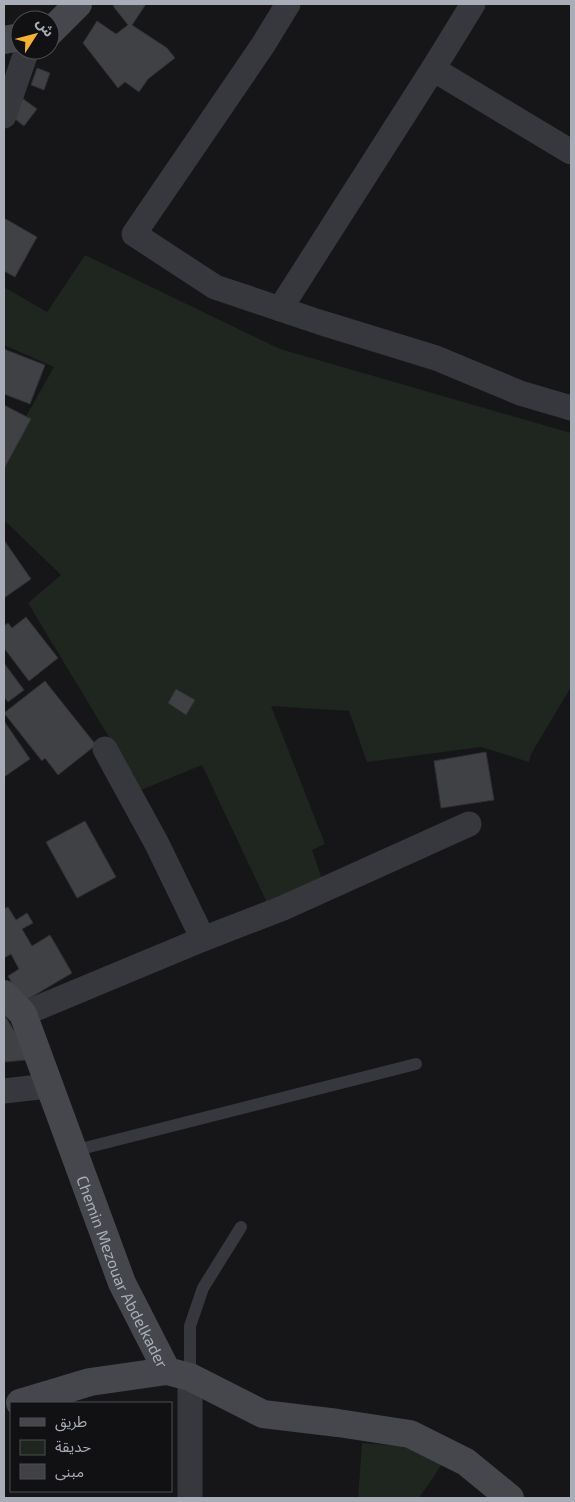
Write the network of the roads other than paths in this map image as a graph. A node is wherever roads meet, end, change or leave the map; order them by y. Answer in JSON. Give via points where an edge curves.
{"nodes":[{"id":1,"x":78,"y":4,"type":"edge"},
{"id":2,"x":288,"y":4,"type":"edge"},
{"id":3,"x":474,"y":4,"type":"edge"},
{"id":4,"x":60,"y":22,"type":"edge"},
{"id":5,"x":24,"y":60,"type":"edge"},
{"id":6,"x":434,"y":69,"type":"junction"},
{"id":7,"x":4,"y":116,"type":"edge"},
{"id":8,"x":571,"y":152,"type":"edge"},
{"id":9,"x":280,"y":309,"type":"junction"},
{"id":10,"x":571,"y":408,"type":"edge"},
{"id":11,"x":105,"y":749,"type":"dead end"},
{"id":12,"x":469,"y":824,"type":"dead end"},
{"id":13,"x":202,"y":939,"type":"junction"},
{"id":14,"x":4,"y":994,"type":"edge"},
{"id":15,"x":22,"y":1014,"type":"junction"},
{"id":16,"x":416,"y":1064,"type":"dead end"},
{"id":17,"x":48,"y":1086,"type":"junction"},
{"id":18,"x":4,"y":1091,"type":"edge"},
{"id":19,"x":73,"y":1151,"type":"junction"},
{"id":20,"x":241,"y":1227,"type":"dead end"},
{"id":21,"x":179,"y":1374,"type":"junction"},
{"id":22,"x":23,"y":1402,"type":"edge"},
{"id":23,"x":190,"y":1498,"type":"edge"},
{"id":24,"x":510,"y":1498,"type":"edge"}],
"edges":[{"from":1,"to":4,"type":"street"},
{"from":2,"to":9,"type":"street","via":[[134,234],[215,288]]},
{"from":3,"to":6,"type":"street"},
{"from":5,"to":7,"type":"street"},
{"from":6,"to":8,"type":"street"},
{"from":6,"to":9,"type":"street"},
{"from":9,"to":10,"type":"street","via":[[436,358],[520,393]]},
{"from":11,"to":13,"type":"street","via":[[157,844]]},
{"from":12,"to":13,"type":"street","via":[[283,908]]},
{"from":13,"to":15,"type":"street"},
{"from":14,"to":15,"type":"street","name":"Chemin Mezouar Abdelkader"},
{"from":15,"to":17,"type":"street","name":"Chemin Mezouar Abdelkader"},
{"from":16,"to":19,"type":"lane"},
{"from":17,"to":18,"type":"street"},
{"from":17,"to":19,"type":"street","name":"Chemin Mezouar Abdelkader"},
{"from":19,"to":21,"type":"street","name":"Chemin Mezouar Abdelkader","via":[[122,1282]]},
{"from":20,"to":21,"type":"lane","via":[[203,1288]]},
{"from":21,"to":22,"type":"street","via":[[90,1382]]},
{"from":21,"to":23,"type":"street"},
{"from":21,"to":24,"type":"street","name":"Chemin Mezouar Abdelkader","via":[[263,1414],[410,1434],[466,1462]]}]}
